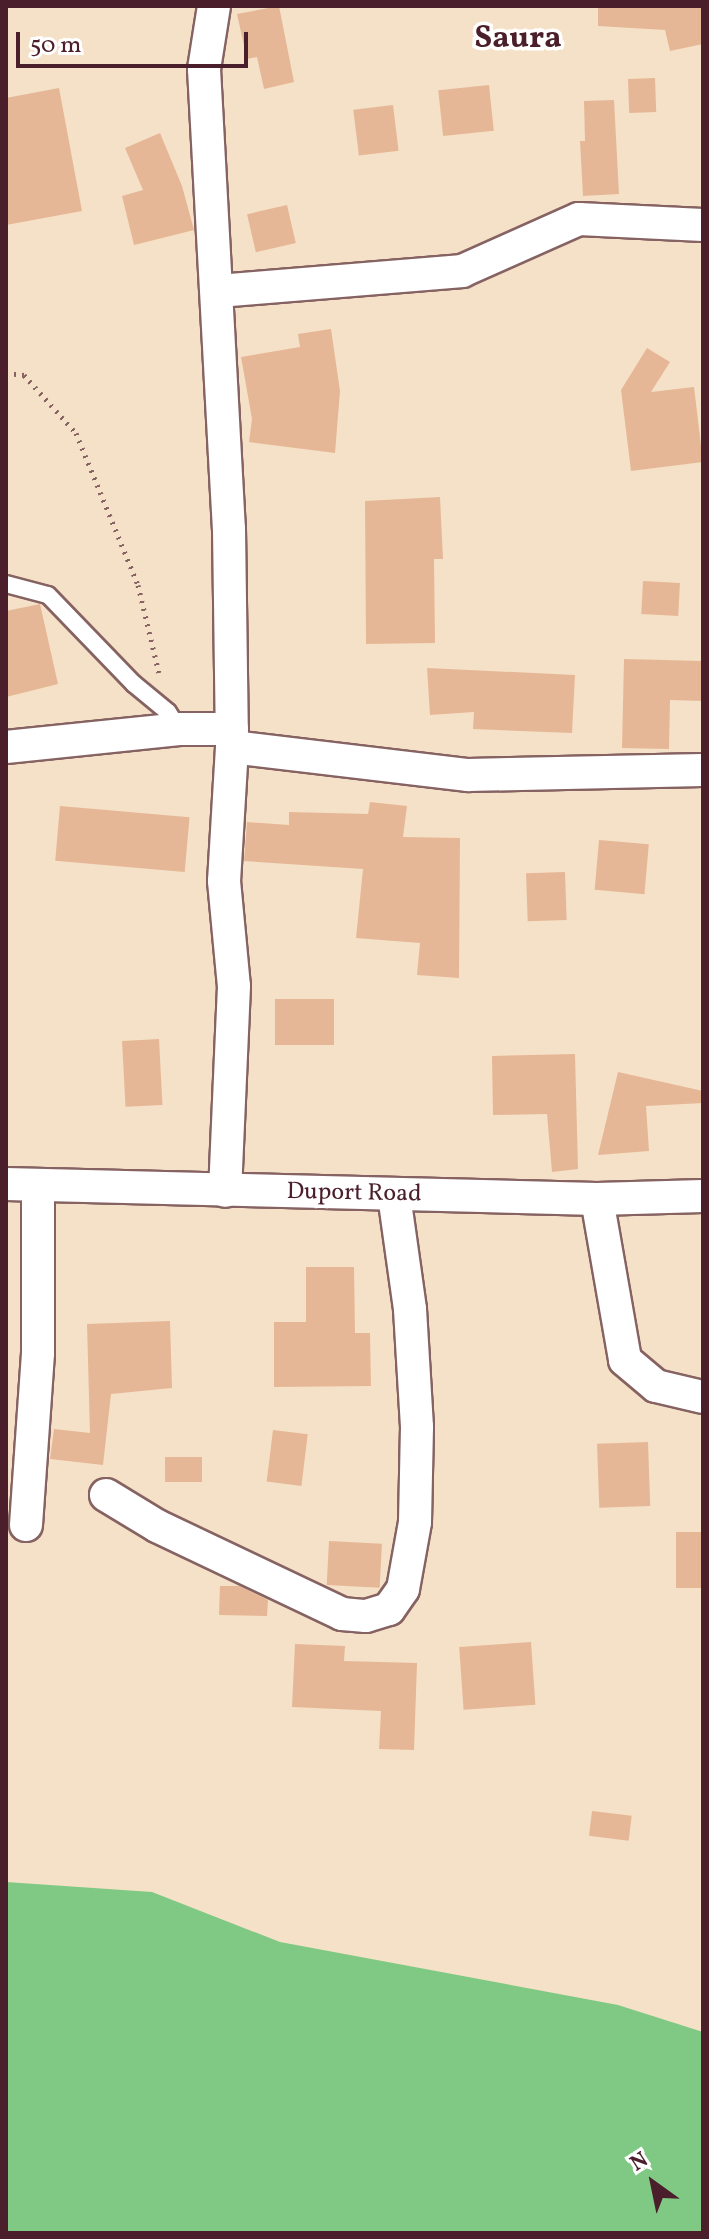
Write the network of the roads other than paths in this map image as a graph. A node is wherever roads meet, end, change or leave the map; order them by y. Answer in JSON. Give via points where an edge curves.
{"nodes":[{"id":1,"x":214,"y":6,"type":"edge"},
{"id":2,"x":703,"y":225,"type":"edge"},
{"id":3,"x":219,"y":291,"type":"junction"},
{"id":4,"x":6,"y":584,"type":"edge"},
{"id":5,"x":174,"y":720,"type":"junction"},
{"id":6,"x":232,"y":738,"type":"junction"},
{"id":7,"x":6,"y":747,"type":"edge"},
{"id":8,"x":703,"y":770,"type":"edge"},
{"id":9,"x":6,"y":1184,"type":"edge"},
{"id":10,"x":38,"y":1185,"type":"junction"},
{"id":11,"x":225,"y":1191,"type":"junction"},
{"id":12,"x":394,"y":1195,"type":"junction"},
{"id":13,"x":703,"y":1196,"type":"edge"},
{"id":14,"x":597,"y":1199,"type":"junction"},
{"id":15,"x":703,"y":1397,"type":"edge"},
{"id":16,"x":106,"y":1495,"type":"dead end"},
{"id":17,"x":26,"y":1525,"type":"dead end"}],
"edges":[{"from":1,"to":3,"type":"street","via":[[204,69]]},
{"from":2,"to":3,"type":"street","via":[[579,219],[462,271]]},
{"from":3,"to":6,"type":"street"},
{"from":4,"to":5,"type":"lane","via":[[48,595]]},
{"from":5,"to":6,"type":"street"},
{"from":5,"to":7,"type":"street"},
{"from":6,"to":8,"type":"street","via":[[468,775]]},
{"from":6,"to":11,"type":"street","via":[[224,881],[234,986]]},
{"from":9,"to":10,"type":"street","name":"Duport Road"},
{"from":10,"to":11,"type":"street","name":"Duport Road"},
{"from":10,"to":17,"type":"street","via":[[38,1353]]},
{"from":11,"to":12,"type":"street","name":"Duport Road"},
{"from":12,"to":14,"type":"street","name":"Duport Road"},
{"from":12,"to":16,"type":"street","via":[[410,1309],[417,1427],[415,1522],[403,1589],[389,1609],[366,1616],[342,1614],[157,1526]]},
{"from":13,"to":14,"type":"street","name":"Duport Road"},
{"from":14,"to":15,"type":"street","via":[[625,1360],[656,1386]]}]}
